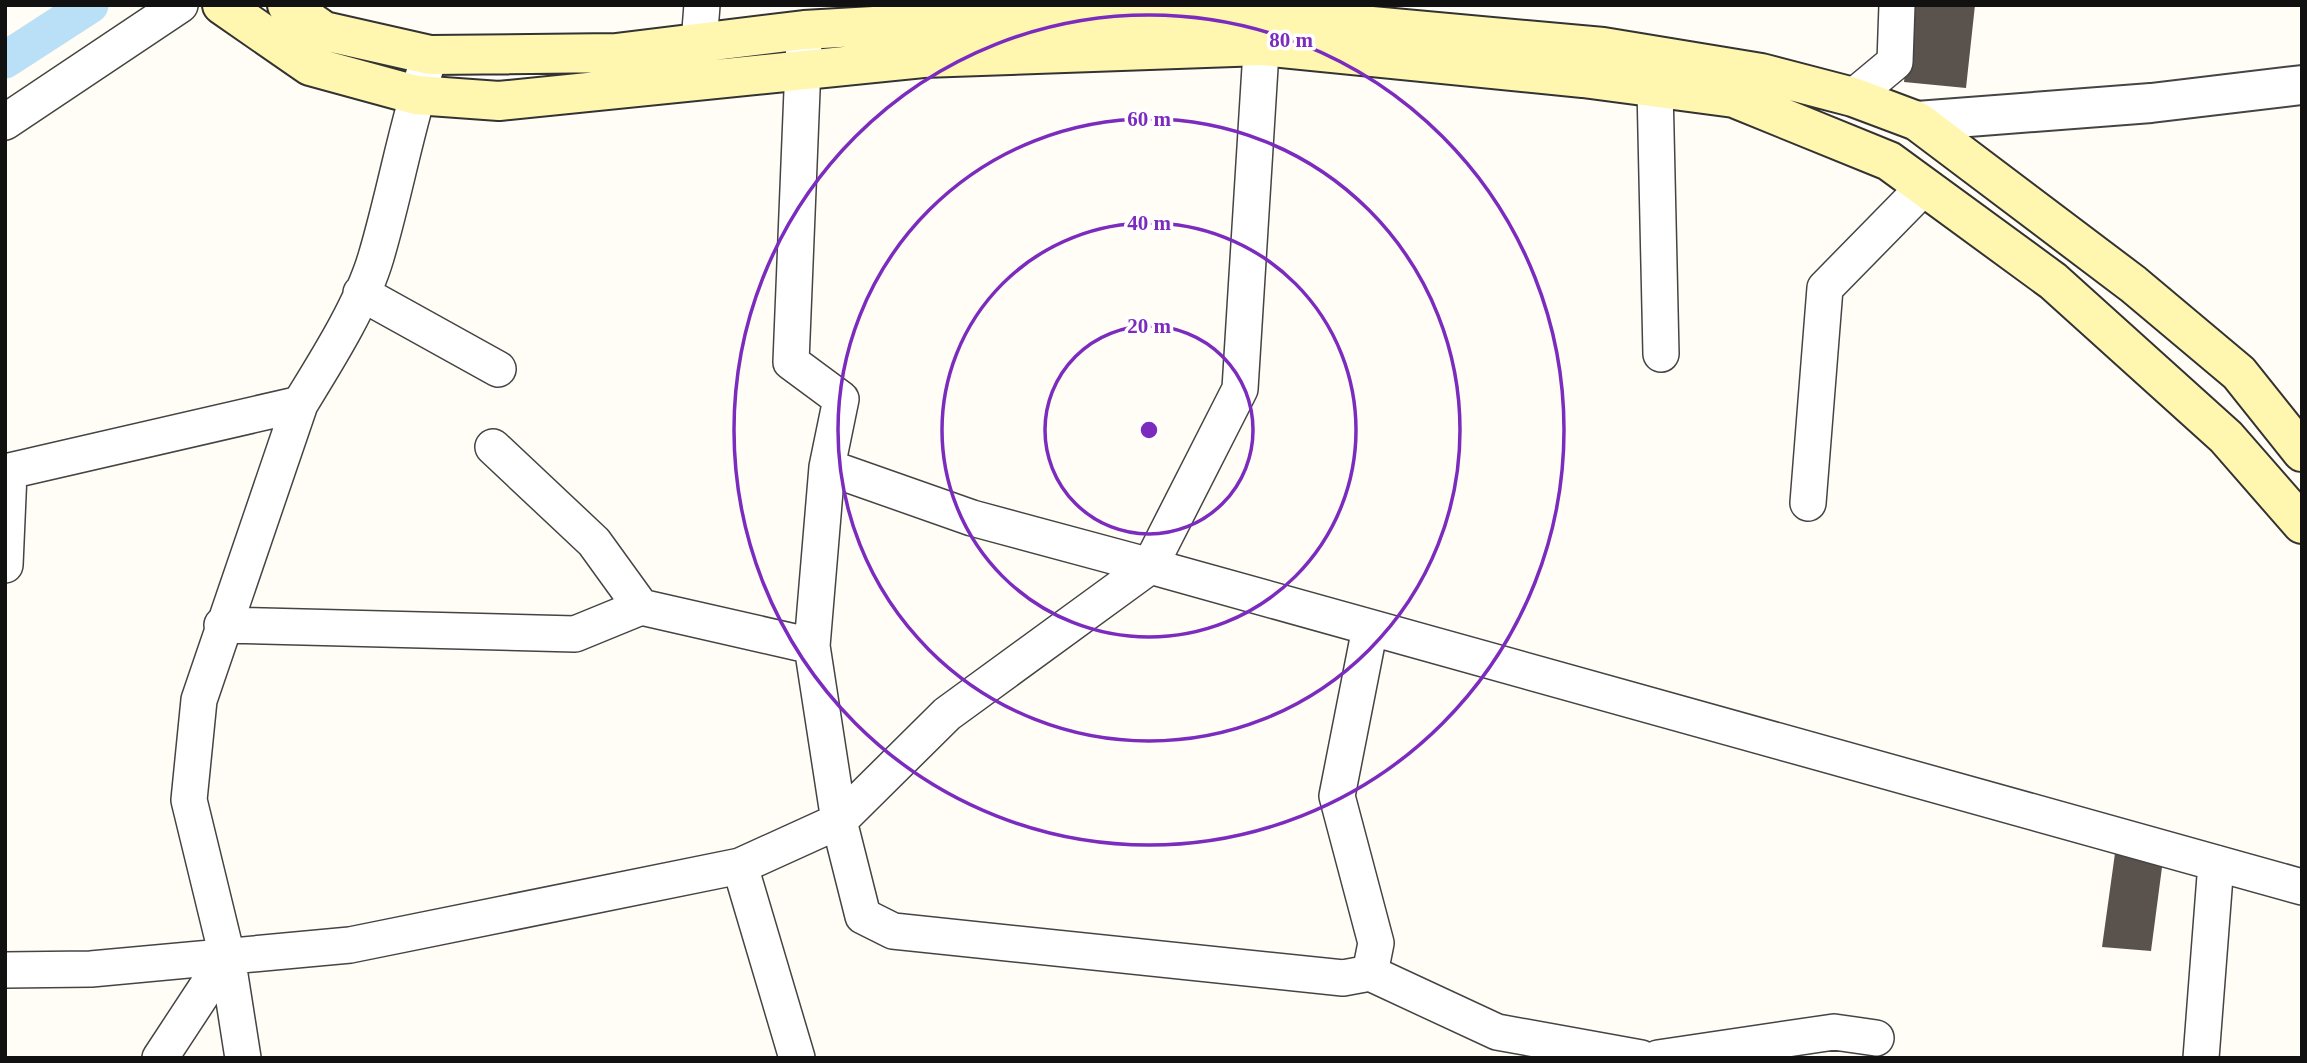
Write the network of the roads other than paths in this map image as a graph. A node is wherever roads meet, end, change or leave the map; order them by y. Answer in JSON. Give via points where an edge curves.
{"nodes":[{"id":1,"x":180,"y":5,"type":"edge"},
{"id":2,"x":222,"y":5,"type":"edge"},
{"id":3,"x":287,"y":5,"type":"edge"},
{"id":4,"x":702,"y":5,"type":"edge"},
{"id":5,"x":1898,"y":5,"type":"edge"},
{"id":6,"x":1107,"y":11,"type":"edge"},
{"id":7,"x":1263,"y":23,"type":"edge"},
{"id":8,"x":804,"y":30,"type":"junction"},
{"id":9,"x":699,"y":43,"type":"junction"},
{"id":10,"x":430,"y":55,"type":"junction"},
{"id":11,"x":803,"y":69,"type":"junction"},
{"id":12,"x":2302,"y":85,"type":"edge"},
{"id":13,"x":1655,"y":88,"type":"junction"},
{"id":14,"x":416,"y":95,"type":"junction"},
{"id":15,"x":1853,"y":97,"type":"junction"},
{"id":16,"x":1917,"y":121,"type":"junction"},
{"id":17,"x":5,"y":122,"type":"edge"},
{"id":18,"x":1924,"y":187,"type":"junction"},
{"id":19,"x":361,"y":293,"type":"junction"},
{"id":20,"x":1661,"y":354,"type":"dead end"},
{"id":21,"x":498,"y":369,"type":"dead end"},
{"id":22,"x":300,"y":404,"type":"junction"},
{"id":23,"x":493,"y":447,"type":"dead end"},
{"id":24,"x":2302,"y":452,"type":"edge"},
{"id":25,"x":827,"y":467,"type":"junction"},
{"id":26,"x":7,"y":472,"type":"edge"},
{"id":27,"x":1808,"y":503,"type":"dead end"},
{"id":28,"x":2302,"y":524,"type":"edge"},
{"id":29,"x":5,"y":565,"type":"edge"},
{"id":30,"x":1150,"y":566,"type":"junction"},
{"id":31,"x":641,"y":607,"type":"junction"},
{"id":32,"x":222,"y":625,"type":"junction"},
{"id":33,"x":1370,"y":628,"type":"junction"},
{"id":34,"x":812,"y":646,"type":"junction"},
{"id":35,"x":839,"y":821,"type":"junction"},
{"id":36,"x":2216,"y":863,"type":"junction"},
{"id":37,"x":740,"y":866,"type":"junction"},
{"id":38,"x":2302,"y":887,"type":"edge"},
{"id":39,"x":227,"y":957,"type":"junction"},
{"id":40,"x":5,"y":970,"type":"edge"},
{"id":41,"x":1370,"y":972,"type":"junction"},
{"id":42,"x":1876,"y":1038,"type":"dead end"},
{"id":43,"x":160,"y":1058,"type":"edge"},
{"id":44,"x":243,"y":1058,"type":"edge"},
{"id":45,"x":797,"y":1058,"type":"edge"},
{"id":46,"x":1641,"y":1058,"type":"edge"},
{"id":47,"x":1658,"y":1058,"type":"edge"},
{"id":48,"x":2201,"y":1058,"type":"edge"}],
"edges":[{"from":1,"to":17,"type":"street"},
{"from":2,"to":14,"type":"main road","via":[[310,66]]},
{"from":3,"to":10,"type":"main road","via":[[324,31]]},
{"from":4,"to":9,"type":"street"},
{"from":5,"to":15,"type":"street","via":[[1895,62]]},
{"from":6,"to":7,"type":"main road"},
{"from":6,"to":8,"type":"main road"},
{"from":7,"to":11,"type":"main road"},
{"from":7,"to":13,"type":"main road"},
{"from":7,"to":15,"type":"main road","via":[[1603,47],[1761,73]]},
{"from":7,"to":30,"type":"street","via":[[1240,389]]},
{"from":8,"to":9,"type":"main road"},
{"from":8,"to":11,"type":"street"},
{"from":9,"to":10,"type":"main road","via":[[615,52]]},
{"from":10,"to":14,"type":"street"},
{"from":11,"to":14,"type":"main road","via":[[499,101]]},
{"from":11,"to":25,"type":"street","via":[[791,362],[841,399]]},
{"from":12,"to":16,"type":"street","via":[[2151,103]]},
{"from":13,"to":18,"type":"main road","via":[[1734,98],[1889,161]]},
{"from":13,"to":20,"type":"street"},
{"from":14,"to":19,"type":"street","via":[[376,259]]},
{"from":15,"to":16,"type":"main road"},
{"from":16,"to":24,"type":"main road","via":[[2133,284],[2239,373]]},
{"from":18,"to":27,"type":"street","via":[[1825,288]]},
{"from":18,"to":28,"type":"main road","via":[[2053,281],[2226,437]]},
{"from":19,"to":21,"type":"street"},
{"from":19,"to":22,"type":"street"},
{"from":22,"to":26,"type":"street"},
{"from":22,"to":32,"type":"street"},
{"from":23,"to":31,"type":"street","via":[[594,542]]},
{"from":25,"to":30,"type":"street","via":[[972,518]]},
{"from":25,"to":34,"type":"street"},
{"from":26,"to":29,"type":"street"},
{"from":30,"to":33,"type":"street"},
{"from":30,"to":35,"type":"street","via":[[947,714]]},
{"from":31,"to":32,"type":"street","via":[[575,634]]},
{"from":31,"to":34,"type":"street"},
{"from":32,"to":39,"type":"street","via":[[199,700],[189,800]]},
{"from":33,"to":36,"type":"street"},
{"from":33,"to":41,"type":"street","via":[[1337,796],[1376,943]]},
{"from":34,"to":35,"type":"street"},
{"from":35,"to":37,"type":"street"},
{"from":35,"to":41,"type":"street","via":[[863,916],[893,931],[1343,978]]},
{"from":36,"to":38,"type":"street"},
{"from":36,"to":48,"type":"street"},
{"from":37,"to":39,"type":"street","via":[[350,945]]},
{"from":37,"to":45,"type":"street"},
{"from":39,"to":40,"type":"street","via":[[91,969]]},
{"from":39,"to":43,"type":"street"},
{"from":39,"to":44,"type":"street"},
{"from":41,"to":46,"type":"street","via":[[1497,1032]]},
{"from":42,"to":47,"type":"street","via":[[1834,1032]]}]}
